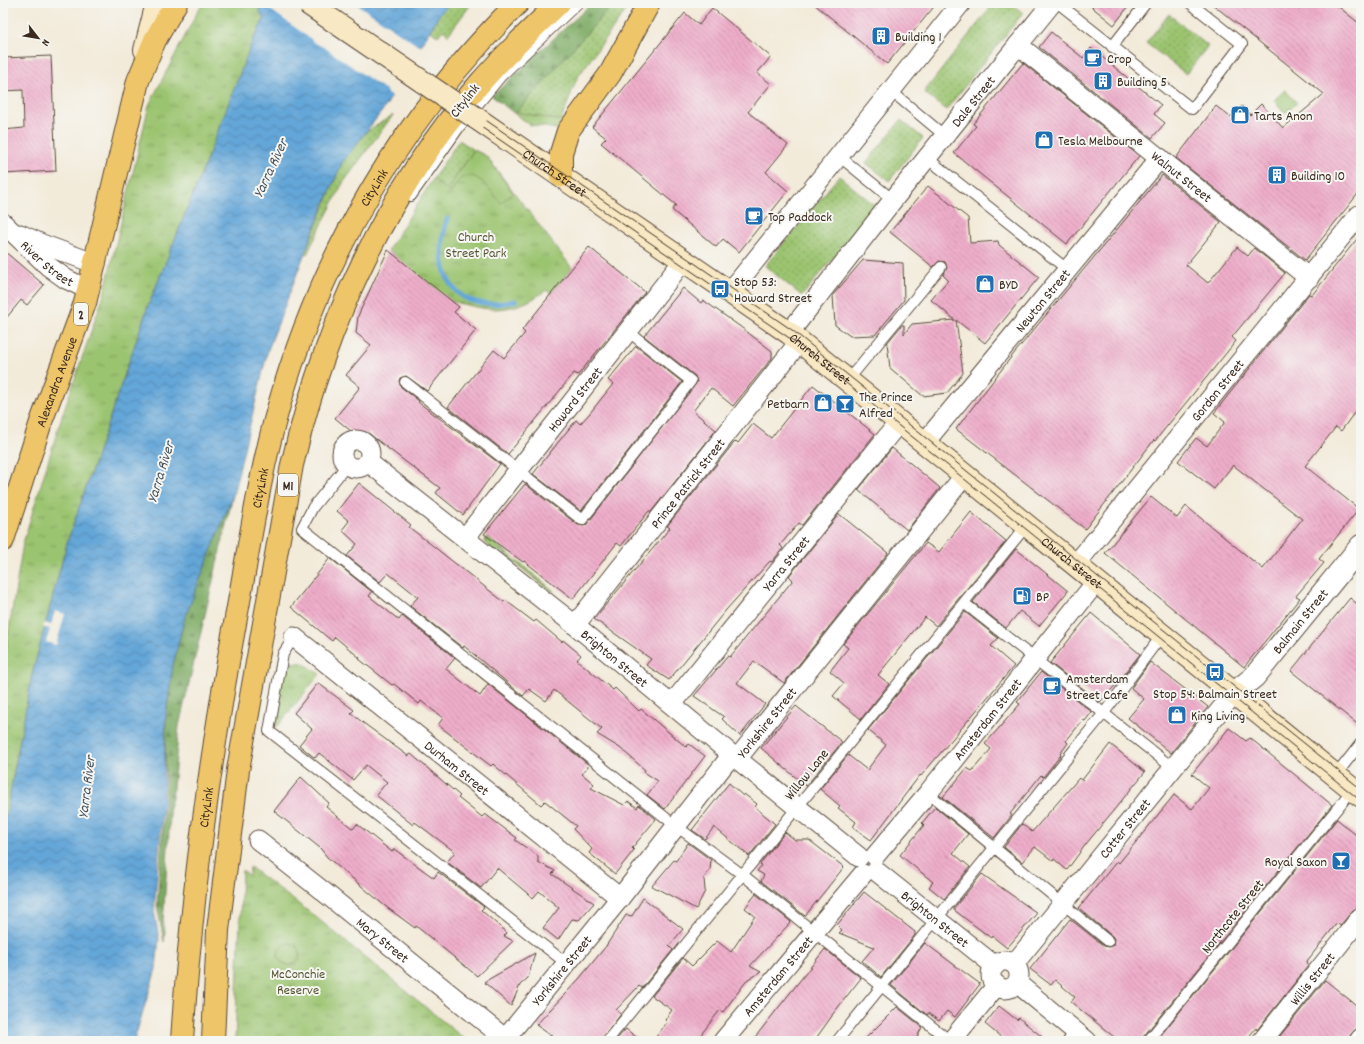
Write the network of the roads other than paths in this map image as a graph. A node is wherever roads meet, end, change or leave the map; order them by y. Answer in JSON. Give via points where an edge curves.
{"nodes":[{"id":1,"x":157,"y":3,"type":"edge"},
{"id":2,"x":176,"y":3,"type":"edge"},
{"id":3,"x":307,"y":3,"type":"edge"},
{"id":4,"x":518,"y":3,"type":"edge"},
{"id":5,"x":559,"y":3,"type":"edge"},
{"id":6,"x":578,"y":3,"type":"edge"},
{"id":7,"x":649,"y":3,"type":"edge"},
{"id":8,"x":961,"y":3,"type":"edge"},
{"id":9,"x":1052,"y":3,"type":"edge"},
{"id":10,"x":1058,"y":3,"type":"edge"},
{"id":11,"x":1146,"y":3,"type":"edge"},
{"id":12,"x":1190,"y":3,"type":"edge"},
{"id":13,"x":1018,"y":45,"type":"junction"},
{"id":14,"x":1112,"y":47,"type":"junction"},
{"id":15,"x":138,"y":81,"type":"junction"},
{"id":16,"x":891,"y":91,"type":"junction"},
{"id":17,"x":945,"y":136,"type":"junction"},
{"id":18,"x":839,"y":156,"type":"junction"},
{"id":19,"x":927,"y":158,"type":"junction"},
{"id":20,"x":1160,"y":158,"type":"junction"},
{"id":21,"x":561,"y":176,"type":"junction"},
{"id":22,"x":893,"y":200,"type":"junction"},
{"id":23,"x":1360,"y":216,"type":"edge"},
{"id":24,"x":383,"y":223,"type":"junction"},
{"id":25,"x":7,"y":226,"type":"edge"},
{"id":26,"x":684,"y":260,"type":"junction"},
{"id":27,"x":96,"y":264,"type":"junction"},
{"id":28,"x":941,"y":267,"type":"dead end"},
{"id":29,"x":1068,"y":270,"type":"junction"},
{"id":30,"x":1309,"y":278,"type":"junction"},
{"id":31,"x":89,"y":290,"type":"junction"},
{"id":32,"x":730,"y":292,"type":"junction"},
{"id":33,"x":629,"y":332,"type":"junction"},
{"id":34,"x":795,"y":337,"type":"junction"},
{"id":35,"x":848,"y":380,"type":"junction"},
{"id":36,"x":405,"y":382,"type":"dead end"},
{"id":37,"x":900,"y":421,"type":"junction"},
{"id":38,"x":925,"y":442,"type":"junction"},
{"id":39,"x":368,"y":462,"type":"junction"},
{"id":40,"x":348,"y":465,"type":"junction"},
{"id":41,"x":518,"y":471,"type":"junction"},
{"id":42,"x":966,"y":475,"type":"junction"},
{"id":43,"x":1027,"y":525,"type":"junction"},
{"id":44,"x":465,"y":538,"type":"junction"},
{"id":45,"x":3,"y":540,"type":"edge"},
{"id":46,"x":1361,"y":546,"type":"edge"},
{"id":47,"x":1076,"y":564,"type":"junction"},
{"id":48,"x":1097,"y":581,"type":"junction"},
{"id":49,"x":964,"y":603,"type":"junction"},
{"id":50,"x":575,"y":625,"type":"junction"},
{"id":51,"x":1162,"y":635,"type":"junction"},
{"id":52,"x":294,"y":637,"type":"joint"},
{"id":53,"x":1034,"y":658,"type":"junction"},
{"id":54,"x":1234,"y":693,"type":"junction"},
{"id":55,"x":672,"y":704,"type":"junction"},
{"id":56,"x":1104,"y":713,"type":"junction"},
{"id":57,"x":1361,"y":743,"type":"edge"},
{"id":58,"x":737,"y":759,"type":"junction"},
{"id":59,"x":1173,"y":768,"type":"junction"},
{"id":60,"x":1336,"y":775,"type":"junction"},
{"id":61,"x":1357,"y":792,"type":"edge"},
{"id":62,"x":928,"y":793,"type":"junction"},
{"id":63,"x":796,"y":808,"type":"junction"},
{"id":64,"x":676,"y":826,"type":"junction"},
{"id":65,"x":258,"y":840,"type":"dead end"},
{"id":66,"x":994,"y":847,"type":"junction"},
{"id":67,"x":868,"y":865,"type":"junction"},
{"id":68,"x":743,"y":875,"type":"junction"},
{"id":69,"x":620,"y":898,"type":"junction"},
{"id":70,"x":1063,"y":904,"type":"junction"},
{"id":71,"x":1361,"y":917,"type":"edge"},
{"id":72,"x":936,"y":919,"type":"junction"},
{"id":73,"x":814,"y":932,"type":"junction"},
{"id":74,"x":1108,"y":941,"type":"dead end"},
{"id":75,"x":566,"y":963,"type":"junction"},
{"id":76,"x":1014,"y":964,"type":"junction"},
{"id":77,"x":995,"y":966,"type":"junction"},
{"id":78,"x":1016,"y":983,"type":"junction"},
{"id":79,"x":997,"y":985,"type":"junction"},
{"id":80,"x":880,"y":987,"type":"junction"},
{"id":81,"x":1077,"y":1038,"type":"edge"},
{"id":82,"x":1361,"y":1038,"type":"edge"},
{"id":83,"x":506,"y":1040,"type":"edge"},
{"id":84,"x":182,"y":1041,"type":"edge"},
{"id":85,"x":213,"y":1041,"type":"edge"},
{"id":86,"x":607,"y":1041,"type":"edge"},
{"id":87,"x":723,"y":1041,"type":"edge"},
{"id":88,"x":837,"y":1041,"type":"edge"},
{"id":89,"x":950,"y":1041,"type":"edge"},
{"id":90,"x":1148,"y":1041,"type":"edge"},
{"id":91,"x":1262,"y":1041,"type":"edge"},
{"id":92,"x":1359,"y":1041,"type":"edge"}],
"edges":[{"from":1,"to":15,"type":"main road","name":"Alexandra Avenue"},
{"from":2,"to":15,"type":"main road","name":"Alexandra Avenue","number":"2","via":[[152,44]]},
{"from":3,"to":21,"type":"main road","name":"Church Street","bridge":true},
{"from":4,"to":84,"type":"main road","name":"CityLink","number":"M1","via":[[471,52],[417,119],[392,156],[370,190],[331,264],[298,342],[266,460],[230,651],[202,828]]},
{"from":5,"to":24,"type":"main road","number":"M1","via":[[505,55],[469,96],[426,154]]},
{"from":6,"to":24,"type":"lane","name":"Citylink","via":[[501,76],[460,126],[403,207]]},
{"from":7,"to":21,"type":"main road","via":[[610,74],[568,131],[561,153]]},
{"from":8,"to":16,"type":"street"},
{"from":9,"to":13,"type":"street","name":"Dale Street"},
{"from":10,"to":14,"type":"lane"},
{"from":11,"to":14,"type":"lane"},
{"from":12,"to":14,"type":"lane","via":[[1242,44],[1192,109]]},
{"from":13,"to":17,"type":"street","name":"Dale Street"},
{"from":13,"to":20,"type":"street","name":"Walnut Street"},
{"from":15,"to":27,"type":"main road","name":"Alexandra Avenue","number":"2"},
{"from":16,"to":17,"type":"lane"},
{"from":16,"to":18,"type":"street"},
{"from":17,"to":19,"type":"street","name":"Dale Street"},
{"from":18,"to":22,"type":"lane"},
{"from":18,"to":32,"type":"street"},
{"from":19,"to":22,"type":"street","name":"Dale Street"},
{"from":19,"to":29,"type":"lane"},
{"from":20,"to":29,"type":"street","name":"Newton Street"},
{"from":20,"to":30,"type":"street","name":"Walnut Street"},
{"from":21,"to":26,"type":"main road","name":"Church Street"},
{"from":22,"to":34,"type":"street","name":"Dale Street"},
{"from":23,"to":30,"type":"street","name":"Gordon Street"},
{"from":24,"to":85,"type":"main road","number":"M1","via":[[352,284],[323,358],[307,406],[292,465],[237,778],[218,930]]},
{"from":25,"to":27,"type":"street","name":"River Street","via":[[42,244]]},
{"from":25,"to":31,"type":"street","name":"River Street","via":[[48,266],[66,279]]},
{"from":26,"to":32,"type":"main road","name":"Church Street"},
{"from":26,"to":33,"type":"street","name":"Howard Street"},
{"from":27,"to":31,"type":"main road","name":"Alexandra Avenue","number":"2"},
{"from":28,"to":35,"type":"lane"},
{"from":29,"to":38,"type":"street","name":"Newton Street"},
{"from":30,"to":47,"type":"street","name":"Gordon Street"},
{"from":31,"to":45,"type":"main road","name":"Alexandra Avenue","number":"2","via":[[41,422]]},
{"from":32,"to":34,"type":"main road","name":"Church Street"},
{"from":33,"to":41,"type":"street","name":"Howard Street"},
{"from":33,"to":41,"type":"lane","via":[[691,382],[582,520]]},
{"from":34,"to":35,"type":"main road","name":"Church Street"},
{"from":34,"to":50,"type":"street","name":"Prince Patrick Street"},
{"from":35,"to":37,"type":"main road","name":"Church Street"},
{"from":36,"to":41,"type":"lane"},
{"from":37,"to":38,"type":"main road","name":"Church Street"},
{"from":37,"to":55,"type":"street","name":"Yarra Street"},
{"from":38,"to":42,"type":"main road","name":"Church Street"},
{"from":39,"to":40,"type":"street","via":[[356,468]]},
{"from":39,"to":40,"type":"street","via":[[370,453],[367,445],[354,440],[346,445],[342,453]]},
{"from":39,"to":44,"type":"street","name":"Brighton Street"},
{"from":40,"to":64,"type":"lane","via":[[313,507],[302,528]]},
{"from":41,"to":44,"type":"street","name":"Howard Street"},
{"from":42,"to":43,"type":"main road","name":"Church Street"},
{"from":42,"to":58,"type":"street","name":"Yorkshire Street"},
{"from":43,"to":47,"type":"main road","name":"Church Street"},
{"from":43,"to":49,"type":"lane","name":"Willow Lane"},
{"from":44,"to":50,"type":"street","name":"Brighton Street"},
{"from":46,"to":54,"type":"street","name":"Balmain Street","via":[[1254,677]]},
{"from":47,"to":48,"type":"main road","name":"Church Street"},
{"from":48,"to":51,"type":"main road","name":"Church Street"},
{"from":48,"to":53,"type":"street","name":"Amsterdam Street"},
{"from":49,"to":53,"type":"lane"},
{"from":49,"to":63,"type":"lane","name":"Willow Lane"},
{"from":50,"to":55,"type":"street","name":"Brighton Street"},
{"from":51,"to":54,"type":"main road","name":"Church Street"},
{"from":51,"to":56,"type":"lane"},
{"from":52,"to":69,"type":"street","name":"Durham Street"},
{"from":52,"to":75,"type":"lane","via":[[283,654],[269,731]]},
{"from":53,"to":56,"type":"lane"},
{"from":53,"to":62,"type":"street","name":"Amsterdam Street"},
{"from":54,"to":59,"type":"street","name":"Cotter Street"},
{"from":54,"to":60,"type":"main road","name":"Church Street"},
{"from":55,"to":58,"type":"street","name":"Brighton Street"},
{"from":56,"to":59,"type":"lane"},
{"from":56,"to":66,"type":"lane"},
{"from":57,"to":60,"type":"lane"},
{"from":58,"to":63,"type":"street","name":"Brighton Street"},
{"from":58,"to":64,"type":"street","name":"Yorkshire Street","via":[[727,760]]},
{"from":59,"to":70,"type":"street","name":"Cotter Street"},
{"from":60,"to":61,"type":"main road","name":"Church Street"},
{"from":61,"to":90,"type":"lane","name":"Northcote Street"},
{"from":62,"to":66,"type":"lane"},
{"from":62,"to":67,"type":"street","name":"Amsterdam Street"},
{"from":63,"to":67,"type":"street","name":"Brighton Street"},
{"from":63,"to":68,"type":"lane","name":"Willow Lane"},
{"from":64,"to":68,"type":"lane"},
{"from":64,"to":69,"type":"street","name":"Yorkshire Street"},
{"from":65,"to":83,"type":"street","name":"Mary Street"},
{"from":66,"to":70,"type":"lane"},
{"from":66,"to":72,"type":"lane"},
{"from":67,"to":72,"type":"street","name":"Brighton Street"},
{"from":67,"to":73,"type":"street","name":"Amsterdam Street"},
{"from":68,"to":73,"type":"lane"},
{"from":68,"to":86,"type":"lane","name":"Willow Lane"},
{"from":69,"to":75,"type":"street","name":"Yorkshire Street"},
{"from":70,"to":74,"type":"lane"},
{"from":70,"to":76,"type":"street","name":"Cotter Street"},
{"from":71,"to":91,"type":"street","name":"Willis Street"},
{"from":72,"to":77,"type":"street","name":"Brighton Street"},
{"from":72,"to":80,"type":"lane"},
{"from":73,"to":80,"type":"lane"},
{"from":73,"to":87,"type":"street","name":"Amsterdam Street"},
{"from":75,"to":83,"type":"street","name":"Yorkshire Street"},
{"from":76,"to":77,"type":"street","via":[[1002,961]]},
{"from":76,"to":78,"type":"street","via":[[1019,975]]},
{"from":77,"to":79,"type":"street","via":[[992,973]]},
{"from":78,"to":79,"type":"street","via":[[1005,988]]},
{"from":78,"to":81,"type":"street"},
{"from":79,"to":89,"type":"street"},
{"from":80,"to":88,"type":"lane"},
{"from":80,"to":89,"type":"lane"},
{"from":82,"to":92,"type":"street"}]}
